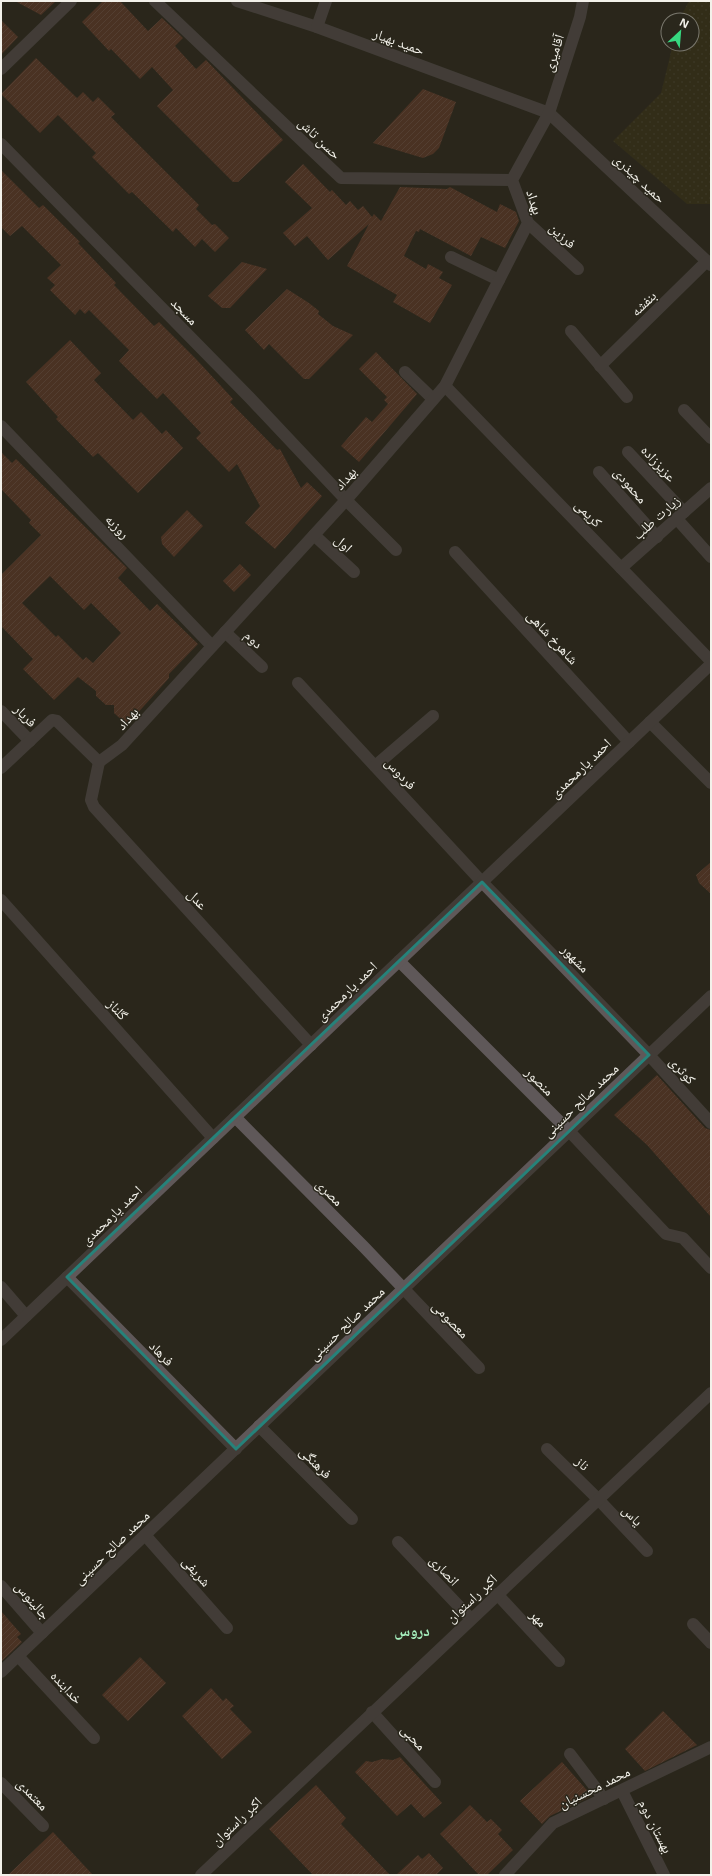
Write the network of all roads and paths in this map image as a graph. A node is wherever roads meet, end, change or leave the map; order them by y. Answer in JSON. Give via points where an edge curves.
{"nodes":[{"id":1,"x":71,"y":1,"type":"edge"},
{"id":2,"x":155,"y":1,"type":"edge"},
{"id":3,"x":237,"y":1,"type":"edge"},
{"id":4,"x":326,"y":1,"type":"edge"},
{"id":5,"x":583,"y":1,"type":"edge"},
{"id":6,"x":317,"y":27,"type":"junction"},
{"id":7,"x":1,"y":69,"type":"edge"},
{"id":8,"x":549,"y":113,"type":"junction"},
{"id":9,"x":1,"y":144,"type":"edge"},
{"id":10,"x":512,"y":180,"type":"junction"},
{"id":11,"x":528,"y":223,"type":"junction"},
{"id":12,"x":451,"y":256,"type":"dead end"},
{"id":13,"x":709,"y":263,"type":"edge"},
{"id":14,"x":578,"y":269,"type":"dead end"},
{"id":15,"x":499,"y":280,"type":"junction"},
{"id":16,"x":570,"y":331,"type":"dead end"},
{"id":17,"x":600,"y":366,"type":"junction"},
{"id":18,"x":405,"y":372,"type":"dead end"},
{"id":19,"x":445,"y":386,"type":"junction"},
{"id":20,"x":627,"y":397,"type":"dead end"},
{"id":21,"x":433,"y":400,"type":"junction"},
{"id":22,"x":684,"y":410,"type":"dead end"},
{"id":23,"x":1,"y":426,"type":"edge"},
{"id":24,"x":711,"y":438,"type":"edge"},
{"id":25,"x":628,"y":452,"type":"dead end"},
{"id":26,"x":600,"y":472,"type":"dead end"},
{"id":27,"x":711,"y":488,"type":"edge"},
{"id":28,"x":346,"y":500,"type":"junction"},
{"id":29,"x":680,"y":515,"type":"junction"},
{"id":30,"x":314,"y":535,"type":"junction"},
{"id":31,"x":656,"y":537,"type":"junction"},
{"id":32,"x":396,"y":550,"type":"dead end"},
{"id":33,"x":455,"y":552,"type":"dead end"},
{"id":34,"x":711,"y":557,"type":"edge"},
{"id":35,"x":621,"y":568,"type":"junction"},
{"id":36,"x":354,"y":572,"type":"dead end"},
{"id":37,"x":225,"y":632,"type":"junction"},
{"id":38,"x":212,"y":646,"type":"junction"},
{"id":39,"x":711,"y":661,"type":"edge"},
{"id":40,"x":711,"y":664,"type":"edge"},
{"id":41,"x":262,"y":667,"type":"dead end"},
{"id":42,"x":298,"y":683,"type":"dead end"},
{"id":43,"x":1,"y":711,"type":"edge"},
{"id":44,"x":433,"y":716,"type":"dead end"},
{"id":45,"x":650,"y":722,"type":"junction"},
{"id":46,"x":30,"y":741,"type":"junction"},
{"id":47,"x":629,"y":742,"type":"junction"},
{"id":48,"x":99,"y":762,"type":"junction"},
{"id":49,"x":375,"y":766,"type":"junction"},
{"id":50,"x":1,"y":768,"type":"edge"},
{"id":51,"x":711,"y":783,"type":"edge"},
{"id":52,"x":482,"y":882,"type":"junction"},
{"id":53,"x":1,"y":900,"type":"edge"},
{"id":54,"x":399,"y":961,"type":"junction"},
{"id":55,"x":711,"y":996,"type":"edge"},
{"id":56,"x":311,"y":1045,"type":"junction"},
{"id":57,"x":649,"y":1055,"type":"junction"},
{"id":58,"x":235,"y":1117,"type":"junction"},
{"id":59,"x":711,"y":1123,"type":"edge"},
{"id":60,"x":569,"y":1132,"type":"junction"},
{"id":61,"x":213,"y":1138,"type":"junction"},
{"id":62,"x":711,"y":1268,"type":"edge"},
{"id":63,"x":67,"y":1277,"type":"junction"},
{"id":64,"x":1,"y":1287,"type":"edge"},
{"id":65,"x":403,"y":1290,"type":"junction"},
{"id":66,"x":26,"y":1316,"type":"junction"},
{"id":67,"x":1,"y":1340,"type":"edge"},
{"id":68,"x":479,"y":1368,"type":"dead end"},
{"id":69,"x":711,"y":1393,"type":"edge"},
{"id":70,"x":259,"y":1426,"type":"junction"},
{"id":71,"x":236,"y":1449,"type":"junction"},
{"id":72,"x":547,"y":1449,"type":"dead end"},
{"id":73,"x":598,"y":1499,"type":"junction"},
{"id":74,"x":352,"y":1519,"type":"dead end"},
{"id":75,"x":145,"y":1535,"type":"junction"},
{"id":76,"x":398,"y":1542,"type":"dead end"},
{"id":77,"x":647,"y":1551,"type":"dead end"},
{"id":78,"x":1,"y":1586,"type":"edge"},
{"id":79,"x":496,"y":1594,"type":"junction"},
{"id":80,"x":471,"y":1618,"type":"junction"},
{"id":81,"x":693,"y":1624,"type":"dead end"},
{"id":82,"x":227,"y":1628,"type":"dead end"},
{"id":83,"x":42,"y":1633,"type":"junction"},
{"id":84,"x":711,"y":1643,"type":"edge"},
{"id":85,"x":18,"y":1656,"type":"junction"},
{"id":86,"x":559,"y":1661,"type":"dead end"},
{"id":87,"x":1,"y":1672,"type":"edge"},
{"id":88,"x":372,"y":1712,"type":"junction"},
{"id":89,"x":94,"y":1738,"type":"dead end"},
{"id":90,"x":711,"y":1747,"type":"edge"},
{"id":91,"x":570,"y":1754,"type":"dead end"},
{"id":92,"x":435,"y":1782,"type":"dead end"},
{"id":93,"x":1,"y":1783,"type":"edge"},
{"id":94,"x":622,"y":1791,"type":"junction"},
{"id":95,"x":604,"y":1799,"type":"junction"},
{"id":96,"x":43,"y":1826,"type":"dead end"},
{"id":97,"x":201,"y":1875,"type":"edge"},
{"id":98,"x":505,"y":1875,"type":"edge"},
{"id":99,"x":664,"y":1875,"type":"edge"}],
"edges":[{"from":1,"to":7,"type":"street"},
{"from":2,"to":10,"type":"street","name":"حسن تاش","via":[[341,178]]},
{"from":3,"to":6,"type":"street","name":"حمید بهیار"},
{"from":4,"to":6,"type":"street"},
{"from":5,"to":8,"type":"street","name":"آقامیری"},
{"from":6,"to":8,"type":"street","name":"حمید بهیار"},
{"from":8,"to":10,"type":"street","name":"بهداد"},
{"from":8,"to":13,"type":"street","name":"حمید چیذری"},
{"from":9,"to":28,"type":"street","name":"مسجد","via":[[245,392]]},
{"from":10,"to":11,"type":"street","name":"بهداد"},
{"from":11,"to":14,"type":"street","name":"فرزین"},
{"from":11,"to":15,"type":"street","name":"بهداد"},
{"from":12,"to":15,"type":"street"},
{"from":13,"to":17,"type":"street","name":"بنفشه"},
{"from":15,"to":19,"type":"street","name":"بهداد"},
{"from":16,"to":17,"type":"street"},
{"from":17,"to":20,"type":"street"},
{"from":18,"to":21,"type":"street"},
{"from":19,"to":21,"type":"street","name":"بهداد"},
{"from":19,"to":35,"type":"street","name":"کریمی"},
{"from":21,"to":28,"type":"street","name":"بهداد"},
{"from":22,"to":24,"type":"street"},
{"from":23,"to":38,"type":"street","name":"روزبه"},
{"from":25,"to":29,"type":"street","name":"عزیززاده"},
{"from":26,"to":31,"type":"street","name":"محمودی"},
{"from":27,"to":29,"type":"street","name":"زیارت طلب"},
{"from":28,"to":30,"type":"street","name":"بهداد"},
{"from":28,"to":32,"type":"street","name":"مسجد"},
{"from":29,"to":31,"type":"street","name":"زیارت طلب"},
{"from":29,"to":34,"type":"street","name":"عزیززاده"},
{"from":30,"to":36,"type":"street","name":"اول"},
{"from":30,"to":37,"type":"street","name":"بهداد"},
{"from":31,"to":35,"type":"street","name":"زیارت طلب"},
{"from":33,"to":47,"type":"street","name":"شاهرخ شاهی"},
{"from":35,"to":39,"type":"street","name":"کریمی"},
{"from":37,"to":38,"type":"street","name":"بهداد"},
{"from":37,"to":41,"type":"street","name":"دوم"},
{"from":38,"to":48,"type":"street","name":"بهداد","via":[[122,745]]},
{"from":40,"to":45,"type":"street","name":"احمد یارمحمدی"},
{"from":42,"to":49,"type":"street","name":"فردوس"},
{"from":43,"to":46,"type":"street","name":"فریار"},
{"from":44,"to":49,"type":"street"},
{"from":45,"to":47,"type":"street","name":"احمد یارمحمدی"},
{"from":45,"to":51,"type":"street"},
{"from":46,"to":48,"type":"street","via":[[52,720],[57,721]]},
{"from":46,"to":50,"type":"street"},
{"from":47,"to":52,"type":"street","name":"احمد یارمحمدی"},
{"from":48,"to":56,"type":"street","name":"عدل","via":[[91,800],[94,807]]},
{"from":49,"to":52,"type":"street","name":"فردوس"},
{"from":52,"to":54,"type":"street","name":"احمد یارمحمدی"},
{"from":52,"to":57,"type":"street","name":"مشهور"},
{"from":53,"to":61,"type":"street","name":"گلناز"},
{"from":54,"to":56,"type":"street","name":"احمد یارمحمدی"},
{"from":54,"to":60,"type":"street","name":"منصور"},
{"from":55,"to":57,"type":"street","name":"محمد صالح حسینی"},
{"from":56,"to":58,"type":"street","name":"احمد یارمحمدی"},
{"from":57,"to":59,"type":"street","name":"کوثری"},
{"from":57,"to":60,"type":"street","name":"محمد صالح حسینی"},
{"from":58,"to":61,"type":"street","name":"احمد یارمحمدی"},
{"from":58,"to":65,"type":"street","name":"مصری"},
{"from":60,"to":62,"type":"street","name":"منصور","via":[[666,1234],[683,1238]]},
{"from":60,"to":65,"type":"street","name":"محمد صالح حسینی"},
{"from":61,"to":63,"type":"street","name":"احمد یارمحمدی"},
{"from":63,"to":66,"type":"street","name":"احمد یارمحمدی"},
{"from":63,"to":71,"type":"street","name":"فرهاد"},
{"from":64,"to":66,"type":"street"},
{"from":65,"to":68,"type":"street","name":"معصومی"},
{"from":65,"to":70,"type":"street","name":"محمد صالح حسینی"},
{"from":66,"to":67,"type":"street","name":"احمد یارمحمدی"},
{"from":69,"to":73,"type":"street","name":"اکبر راستوان"},
{"from":70,"to":71,"type":"street","name":"محمد صالح حسینی"},
{"from":70,"to":74,"type":"street","name":"فرهنگی"},
{"from":71,"to":75,"type":"street","name":"محمد صالح حسینی"},
{"from":72,"to":73,"type":"street","name":"ناز"},
{"from":73,"to":77,"type":"street","name":"یاس"},
{"from":73,"to":79,"type":"street","name":"اکبر راستوان"},
{"from":75,"to":82,"type":"street","name":"شریفی"},
{"from":75,"to":83,"type":"street","name":"محمد صالح حسینی"},
{"from":76,"to":80,"type":"street","name":"انصاری"},
{"from":78,"to":83,"type":"street","name":"جالینوس"},
{"from":79,"to":80,"type":"street","name":"اکبر راستوان"},
{"from":79,"to":86,"type":"street","name":"مهر"},
{"from":80,"to":88,"type":"street","name":"اکبر راستوان"},
{"from":81,"to":84,"type":"street"},
{"from":83,"to":85,"type":"street","name":"محمد صالح حسینی"},
{"from":85,"to":87,"type":"street","name":"محمد صالح حسینی"},
{"from":85,"to":89,"type":"street","name":"خدابنده"},
{"from":88,"to":92,"type":"street","name":"محبی"},
{"from":88,"to":97,"type":"street","name":"اکبر راستوان"},
{"from":90,"to":94,"type":"street","name":"محمد محسنیان"},
{"from":91,"to":95,"type":"street"},
{"from":93,"to":96,"type":"street","name":"معتمدی"},
{"from":94,"to":95,"type":"street","name":"محمد محسنیان"},
{"from":94,"to":99,"type":"street","name":"بهستان دوم"},
{"from":95,"to":98,"type":"street","name":"محمد محسنیان","via":[[553,1823]]}]}
